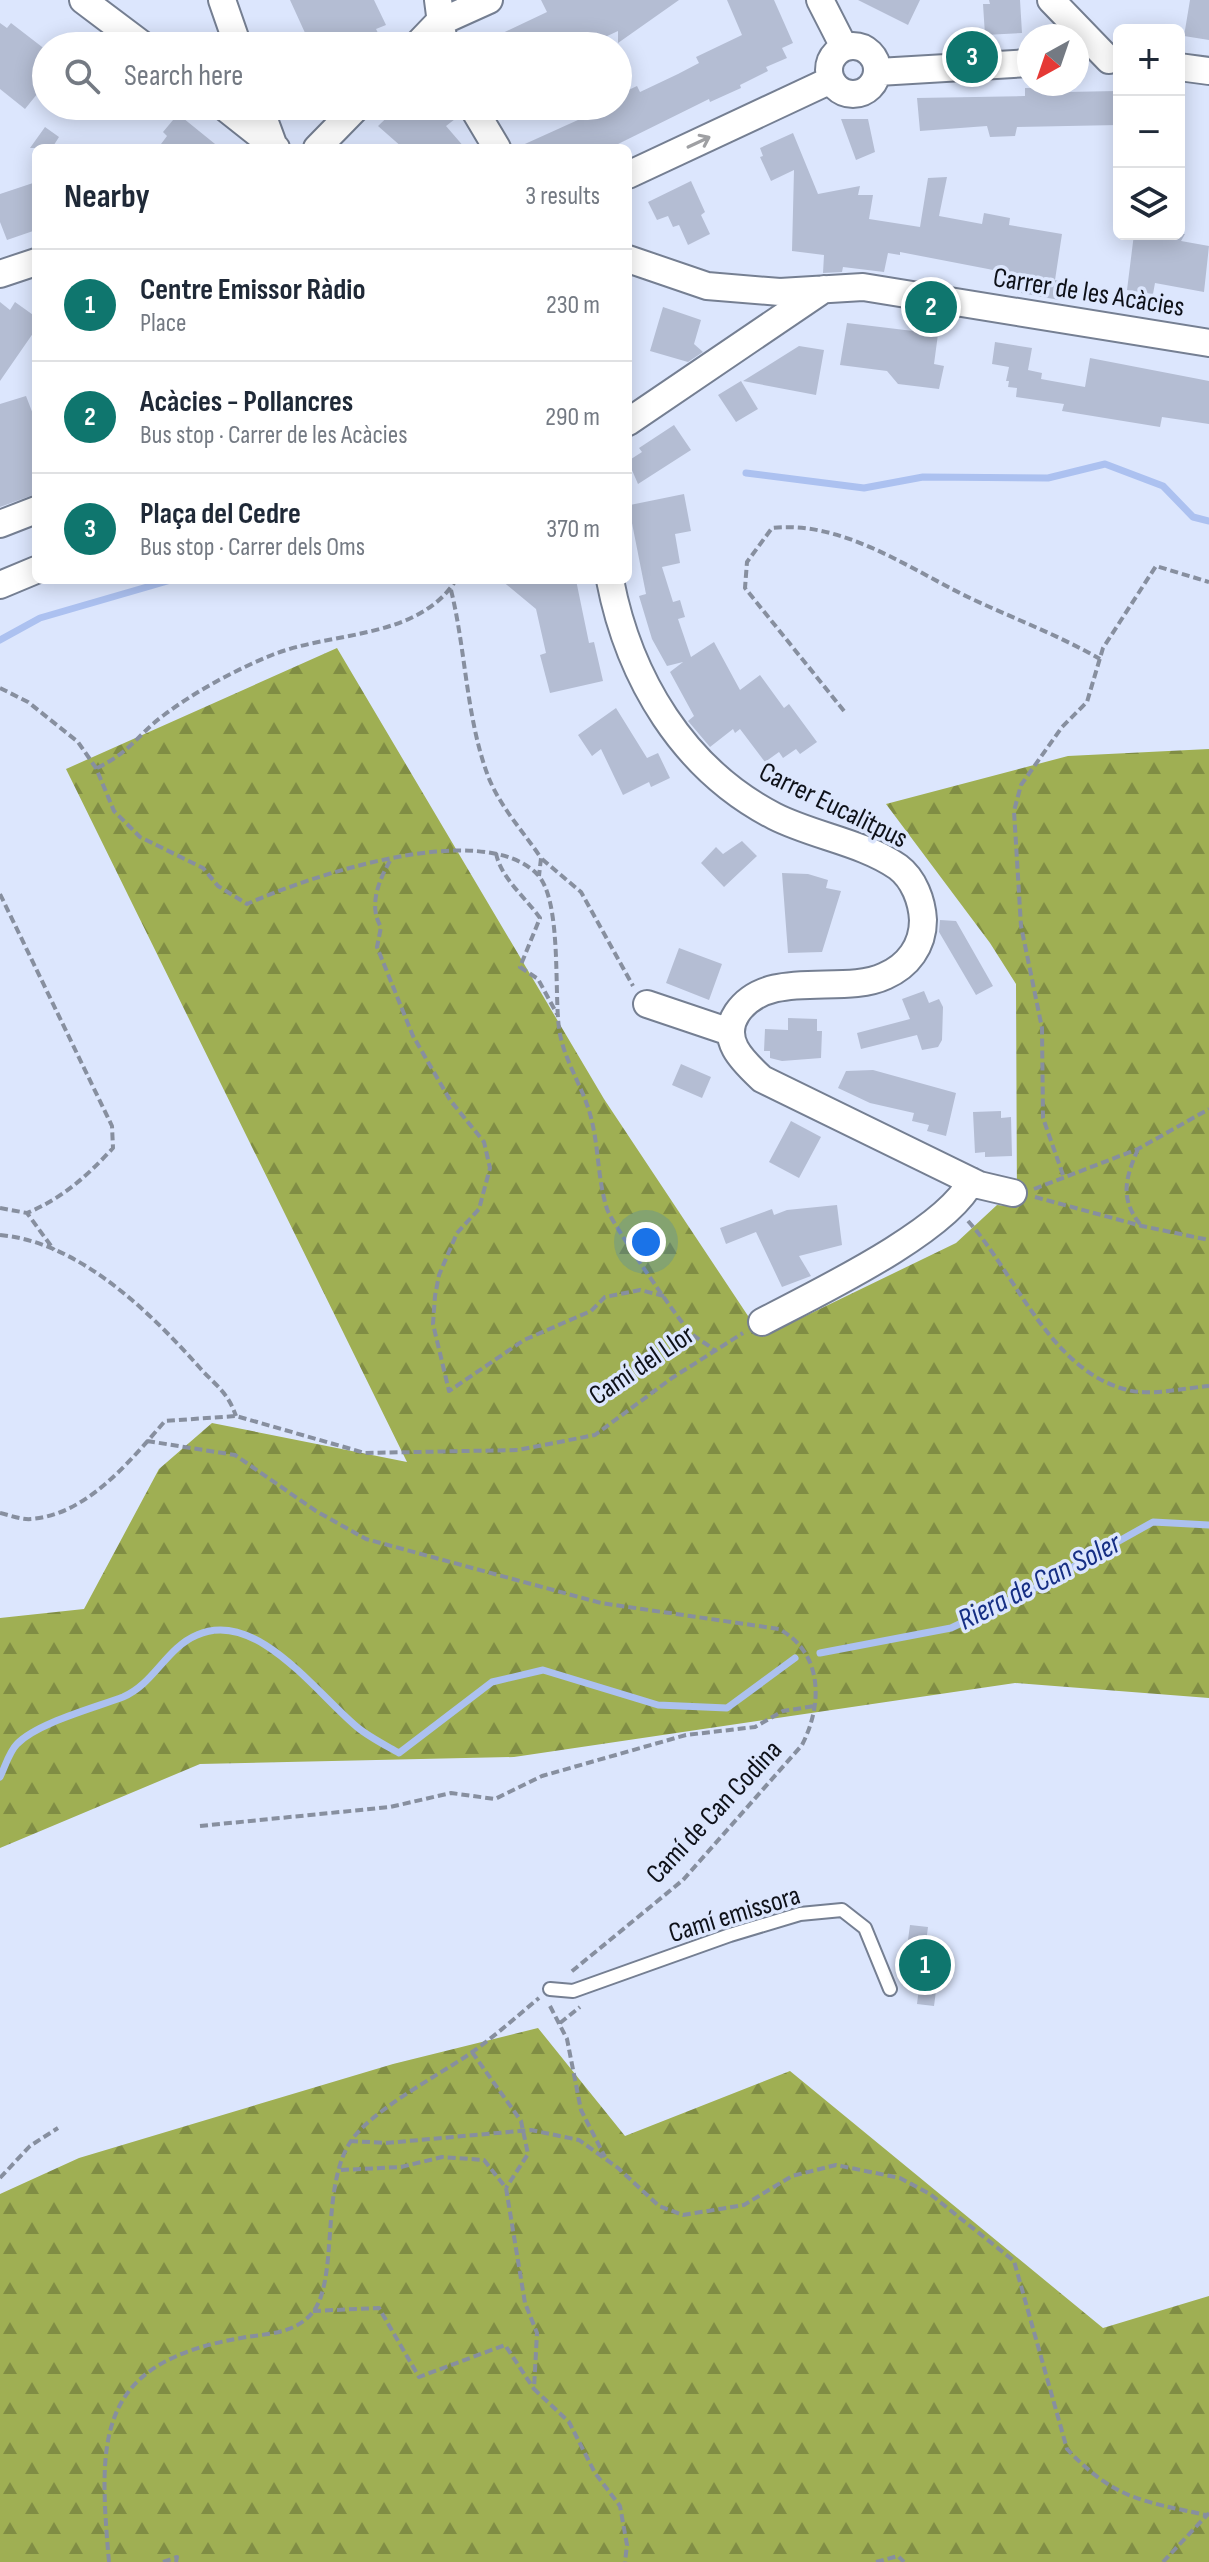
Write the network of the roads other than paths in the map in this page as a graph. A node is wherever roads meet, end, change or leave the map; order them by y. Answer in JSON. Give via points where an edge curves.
{"nodes":[{"id":1,"x":83,"y":0,"type":"edge"},
{"id":2,"x":222,"y":0,"type":"edge"},
{"id":3,"x":489,"y":0,"type":"edge"},
{"id":4,"x":820,"y":0,"type":"edge"},
{"id":5,"x":1051,"y":0,"type":"edge"},
{"id":6,"x":440,"y":23,"type":"edge"},
{"id":7,"x":125,"y":32,"type":"edge"},
{"id":8,"x":233,"y":32,"type":"edge"},
{"id":9,"x":844,"y":47,"type":"junction"},
{"id":10,"x":1113,"y":59,"type":"edge"},
{"id":11,"x":1113,"y":60,"type":"edge"},
{"id":12,"x":1089,"y":61,"type":"edge"},
{"id":13,"x":1017,"y":64,"type":"edge"},
{"id":14,"x":1185,"y":68,"type":"edge"},
{"id":15,"x":1209,"y":71,"type":"edge"},
{"id":16,"x":878,"y":72,"type":"junction"},
{"id":17,"x":831,"y":80,"type":"junction"},
{"id":18,"x":241,"y":120,"type":"edge"},
{"id":19,"x":264,"y":120,"type":"edge"},
{"id":20,"x":344,"y":120,"type":"edge"},
{"id":21,"x":480,"y":120,"type":"edge"},
{"id":22,"x":271,"y":144,"type":"edge"},
{"id":23,"x":273,"y":144,"type":"edge"},
{"id":24,"x":321,"y":144,"type":"edge"},
{"id":25,"x":495,"y":144,"type":"edge"},
{"id":26,"x":632,"y":173,"type":"edge"},
{"id":27,"x":632,"y":260,"type":"edge"},
{"id":28,"x":32,"y":263,"type":"edge"},
{"id":29,"x":0,"y":274,"type":"edge"},
{"id":30,"x":825,"y":288,"type":"junction"},
{"id":31,"x":1209,"y":343,"type":"edge"},
{"id":32,"x":632,"y":419,"type":"edge"},
{"id":33,"x":32,"y":512,"type":"edge"},
{"id":34,"x":0,"y":524,"type":"edge"},
{"id":35,"x":32,"y":572,"type":"edge"},
{"id":36,"x":611,"y":584,"type":"edge"},
{"id":37,"x":0,"y":585,"type":"edge"},
{"id":38,"x":647,"y":1004,"type":"road end"},
{"id":39,"x":730,"y":1032,"type":"junction"},
{"id":40,"x":971,"y":1181,"type":"junction"},
{"id":41,"x":1018,"y":1194,"type":"road end"},
{"id":42,"x":762,"y":1322,"type":"road end"},
{"id":43,"x":890,"y":1989,"type":"dead end"},
{"id":44,"x":546,"y":1992,"type":"road end"}],
"edges":[{"from":1,"to":7,"type":"street"},
{"from":2,"to":8,"type":"street"},
{"from":3,"to":6,"type":"street"},
{"from":4,"to":9,"type":"street"},
{"from":5,"to":10,"type":"street"},
{"from":9,"to":16,"type":"street","via":[[868,51]]},
{"from":9,"to":17,"type":"street","via":[[832,58]]},
{"from":11,"to":12,"type":"street"},
{"from":13,"to":16,"type":"street"},
{"from":14,"to":15,"type":"street"},
{"from":16,"to":17,"type":"street","via":[[871,87],[857,95],[842,92]]},
{"from":26,"to":17,"type":"street","one_way":true},
{"from":18,"to":22,"type":"street"},
{"from":19,"to":23,"type":"street"},
{"from":20,"to":24,"type":"street"},
{"from":21,"to":25,"type":"street"},
{"from":27,"to":30,"type":"street","name":"Carrer de les Acàcies","via":[[707,286],[780,292]]},
{"from":28,"to":29,"type":"street"},
{"from":30,"to":31,"type":"street","name":"Carrer de les Acàcies","via":[[863,287]]},
{"from":30,"to":32,"type":"street"},
{"from":33,"to":34,"type":"street"},
{"from":35,"to":37,"type":"street"},
{"from":36,"to":39,"type":"street","name":"Carrer Eucalitpus","via":[[641,679],[683,744],[736,792],[774,816],[899,868],[921,900],[921,943],[907,963],[882,978],[768,989],[749,998]]},
{"from":38,"to":39,"type":"street"},
{"from":39,"to":40,"type":"street","via":[[740,1058],[762,1079]]},
{"from":40,"to":41,"type":"street"},
{"from":40,"to":42,"type":"street","via":[[964,1196],[886,1256]]},
{"from":43,"to":44,"type":"lane","name":"Camí emissora","via":[[865,1928],[842,1910],[800,1914],[573,1991]]}]}
